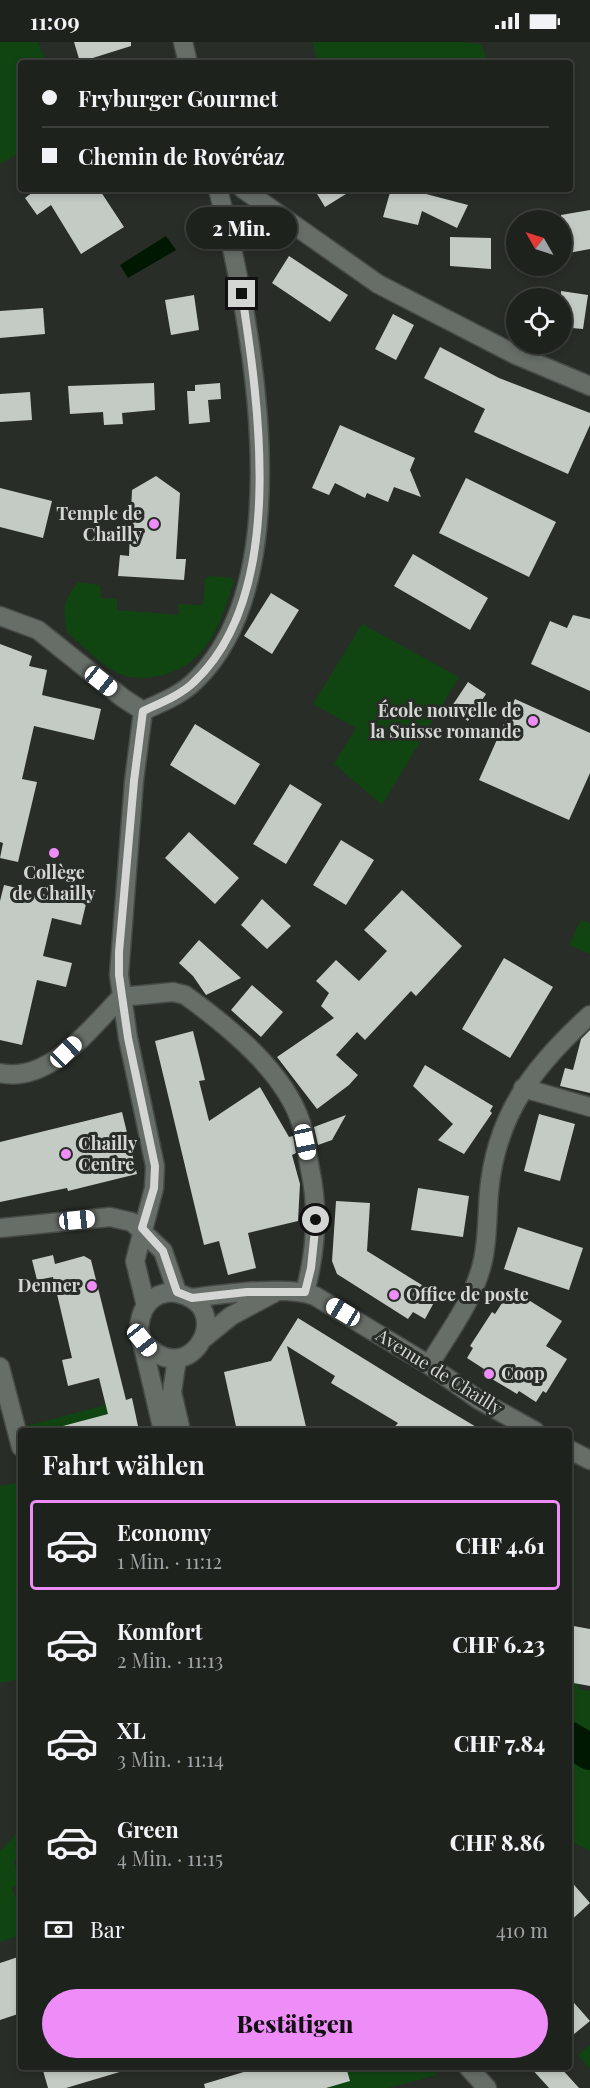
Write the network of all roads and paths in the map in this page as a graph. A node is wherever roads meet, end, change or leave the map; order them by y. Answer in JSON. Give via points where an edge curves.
{"nodes":[{"id":1,"x":183,"y":42,"type":"edge"},
{"id":2,"x":187,"y":60,"type":"edge"},
{"id":3,"x":220,"y":192,"type":"edge"},
{"id":4,"x":247,"y":192,"type":"edge"},
{"id":5,"x":590,"y":386,"type":"edge"},
{"id":6,"x":0,"y":616,"type":"edge"},
{"id":7,"x":143,"y":711,"type":"junction"},
{"id":8,"x":121,"y":997,"type":"junction"},
{"id":9,"x":590,"y":1015,"type":"edge"},
{"id":10,"x":0,"y":1073,"type":"edge"},
{"id":11,"x":523,"y":1088,"type":"junction"},
{"id":12,"x":590,"y":1107,"type":"edge"},
{"id":13,"x":0,"y":1228,"type":"edge"},
{"id":14,"x":142,"y":1228,"type":"junction"},
{"id":15,"x":305,"y":1292,"type":"junction"},
{"id":16,"x":276,"y":1293,"type":"junction"},
{"id":17,"x":185,"y":1295,"type":"junction"},
{"id":18,"x":146,"y":1305,"type":"junction"},
{"id":19,"x":204,"y":1338,"type":"junction"},
{"id":20,"x":142,"y":1340,"type":"junction"},
{"id":21,"x":177,"y":1359,"type":"junction"},
{"id":22,"x":429,"y":1365,"type":"junction"},
{"id":23,"x":0,"y":1367,"type":"edge"},
{"id":24,"x":162,"y":1428,"type":"edge"},
{"id":25,"x":180,"y":1428,"type":"edge"},
{"id":26,"x":530,"y":1428,"type":"edge"},
{"id":27,"x":18,"y":1436,"type":"edge"},
{"id":28,"x":572,"y":1451,"type":"edge"},
{"id":29,"x":590,"y":1460,"type":"edge"},
{"id":30,"x":471,"y":2070,"type":"edge"},
{"id":31,"x":487,"y":2088,"type":"edge"}],
"edges":[{"from":1,"to":2,"type":"street"},
{"from":3,"to":7,"type":"street","via":[[242,294],[260,455],[252,559],[242,607],[211,663],[194,683]]},
{"from":4,"to":5,"type":"street","via":[[378,284],[516,355]]},
{"from":6,"to":7,"type":"street","via":[[38,630]]},
{"from":7,"to":8,"type":"street","via":[[119,952]]},
{"from":8,"to":10,"type":"street","via":[[66,1052],[44,1066],[25,1073]]},
{"from":8,"to":14,"type":"street","via":[[155,1166],[154,1188]]},
{"from":8,"to":15,"type":"street","via":[[173,992],[185,995],[249,1048],[273,1074],[290,1101],[301,1122],[317,1214]]},
{"from":9,"to":11,"type":"street","via":[[559,1043]]},
{"from":11,"to":12,"type":"street"},
{"from":11,"to":22,"type":"street","via":[[498,1138],[483,1261],[472,1291]]},
{"from":13,"to":14,"type":"street","via":[[110,1217]]},
{"from":14,"to":17,"type":"street","via":[[163,1251]]},
{"from":14,"to":18,"type":"street","via":[[135,1261]]},
{"from":15,"to":16,"type":"street","name":"Avenue de Chailly"},
{"from":15,"to":22,"type":"street","name":"Avenue de Chailly"},
{"from":16,"to":17,"type":"street","name":"Avenue de Chailly"},
{"from":16,"to":19,"type":"street","name":"Avenue de Chailly","via":[[231,1316]]},
{"from":17,"to":18,"type":"street","via":[[166,1293]]},
{"from":17,"to":19,"type":"street","via":[[204,1313]]},
{"from":18,"to":20,"type":"street","via":[[140,1323]]},
{"from":19,"to":21,"type":"street","via":[[190,1354]]},
{"from":20,"to":21,"type":"street","via":[[152,1352],[165,1359]]},
{"from":20,"to":24,"type":"street"},
{"from":21,"to":25,"type":"street","via":[[172,1392]]},
{"from":22,"to":26,"type":"street","name":"Avenue de Chailly","via":[[479,1400]]},
{"from":23,"to":27,"type":"street"},
{"from":28,"to":29,"type":"street"},
{"from":30,"to":31,"type":"street"}]}
